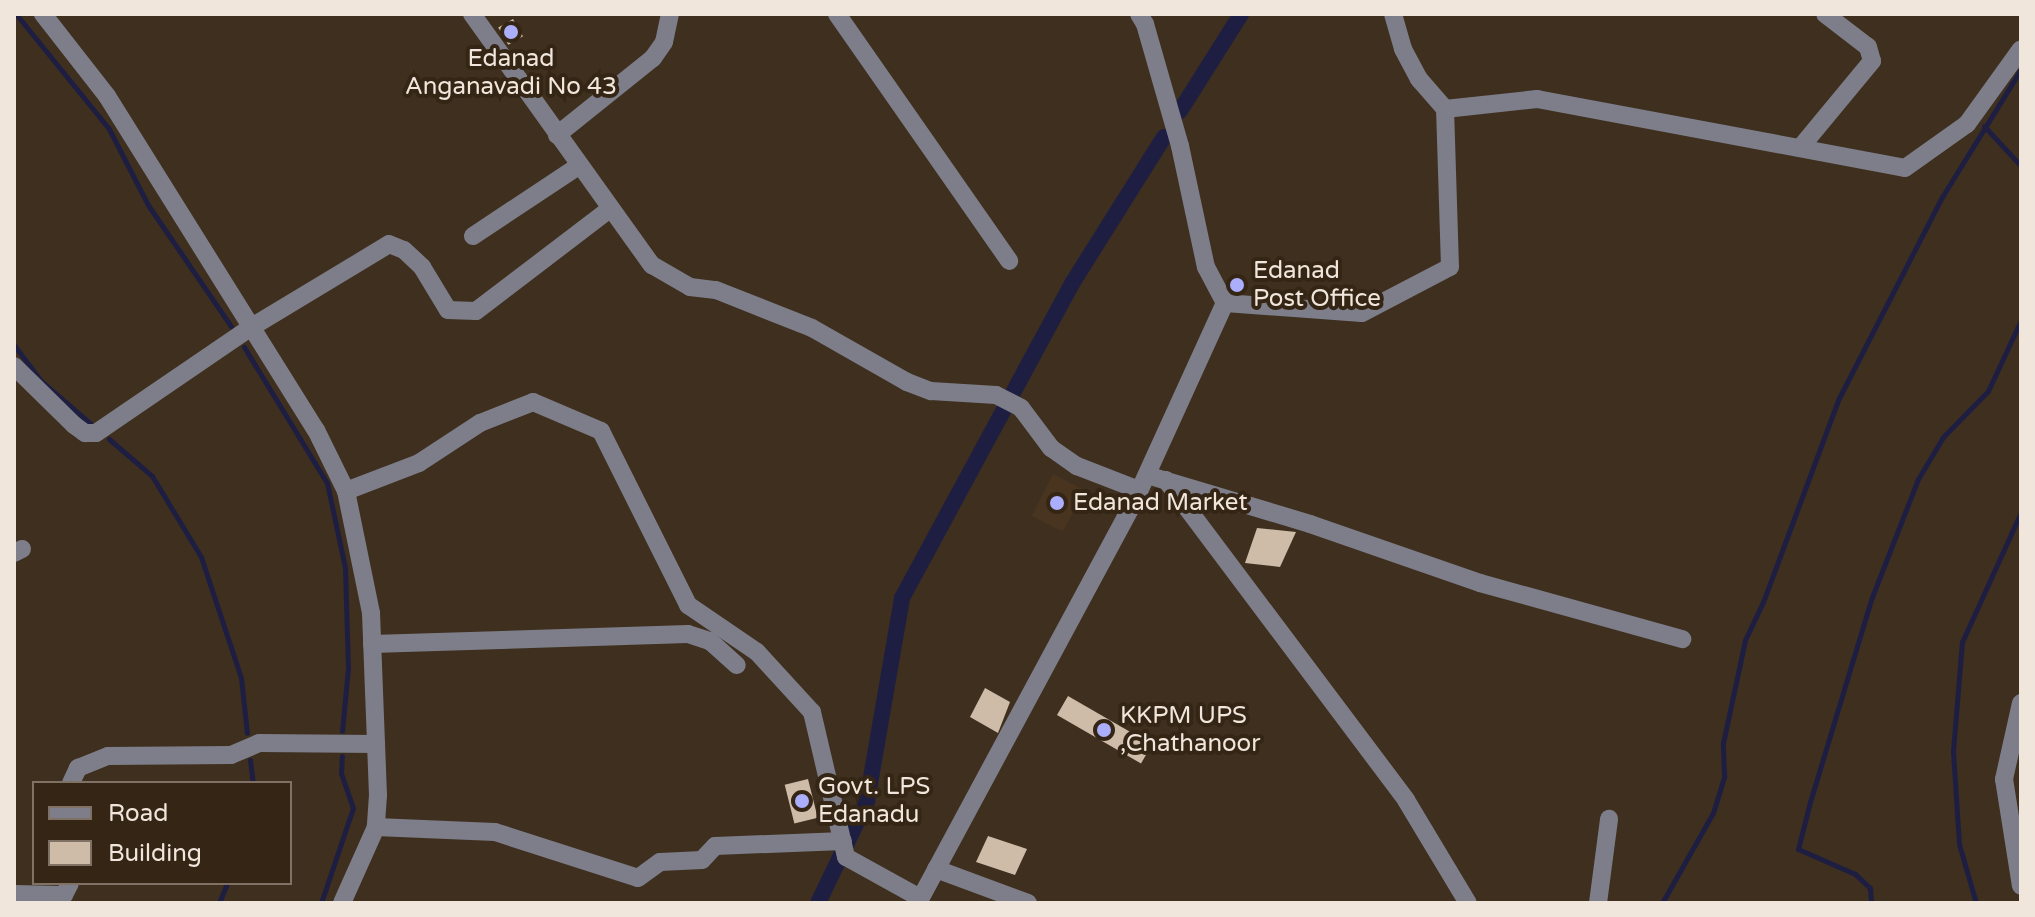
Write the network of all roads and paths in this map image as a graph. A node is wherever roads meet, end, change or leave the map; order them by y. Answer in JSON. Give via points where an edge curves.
{"nodes":[{"id":1,"x":43,"y":14,"type":"edge"},
{"id":2,"x":472,"y":14,"type":"edge"},
{"id":3,"x":670,"y":14,"type":"edge"},
{"id":4,"x":837,"y":14,"type":"edge"},
{"id":5,"x":1139,"y":14,"type":"edge"},
{"id":6,"x":1393,"y":14,"type":"edge"},
{"id":7,"x":1825,"y":14,"type":"edge"},
{"id":8,"x":2021,"y":49,"type":"edge"},
{"id":9,"x":1445,"y":109,"type":"junction"},
{"id":10,"x":557,"y":135,"type":"junction"},
{"id":11,"x":1800,"y":148,"type":"junction"},
{"id":12,"x":580,"y":165,"type":"junction"},
{"id":13,"x":610,"y":209,"type":"junction"},
{"id":14,"x":473,"y":236,"type":"dead end"},
{"id":15,"x":1009,"y":261,"type":"dead end"},
{"id":16,"x":1225,"y":303,"type":"junction"},
{"id":17,"x":250,"y":328,"type":"junction"},
{"id":18,"x":14,"y":366,"type":"edge"},
{"id":19,"x":1166,"y":480,"type":"junction"},
{"id":20,"x":1143,"y":482,"type":"junction"},
{"id":21,"x":346,"y":491,"type":"junction"},
{"id":22,"x":1682,"y":639,"type":"dead end"},
{"id":23,"x":372,"y":644,"type":"junction"},
{"id":24,"x":737,"y":665,"type":"dead end"},
{"id":25,"x":2021,"y":703,"type":"edge"},
{"id":26,"x":376,"y":744,"type":"junction"},
{"id":27,"x":72,"y":781,"type":"edge"},
{"id":28,"x":1609,"y":819,"type":"dead end"},
{"id":29,"x":376,"y":827,"type":"junction"},
{"id":30,"x":843,"y":841,"type":"junction"},
{"id":31,"x":936,"y":869,"type":"junction"},
{"id":32,"x":69,"y":885,"type":"edge"},
{"id":33,"x":2021,"y":886,"type":"edge"},
{"id":34,"x":14,"y":894,"type":"edge"},
{"id":35,"x":919,"y":901,"type":"edge"},
{"id":36,"x":342,"y":903,"type":"edge"},
{"id":37,"x":1028,"y":903,"type":"edge"},
{"id":38,"x":1468,"y":903,"type":"edge"},
{"id":39,"x":1598,"y":903,"type":"edge"}],
"edges":[{"from":1,"to":17,"type":"street","via":[[107,96]]},
{"from":2,"to":10,"type":"street"},
{"from":3,"to":10,"type":"street","via":[[664,42],[653,58]]},
{"from":4,"to":15,"type":"street"},
{"from":5,"to":16,"type":"street","via":[[1180,146],[1206,267]]},
{"from":6,"to":9,"type":"street","via":[[1419,79]]},
{"from":7,"to":11,"type":"street","via":[[1868,47],[1872,61]]},
{"from":8,"to":11,"type":"street","via":[[1967,124],[1905,168]]},
{"from":9,"to":11,"type":"street","via":[[1537,99]]},
{"from":9,"to":16,"type":"street","via":[[1450,267],[1362,313]]},
{"from":10,"to":12,"type":"street"},
{"from":12,"to":13,"type":"street"},
{"from":12,"to":14,"type":"street"},
{"from":13,"to":17,"type":"street","via":[[476,311],[448,310],[422,267],[389,244]]},
{"from":13,"to":20,"type":"street","via":[[652,265],[690,287],[716,290],[812,328],[931,391],[996,395],[1015,404],[1051,448],[1077,466]]},
{"from":16,"to":20,"type":"street"},
{"from":17,"to":18,"type":"street","via":[[96,433],[74,425]]},
{"from":17,"to":21,"type":"street","via":[[316,430]]},
{"from":19,"to":20,"type":"street"},
{"from":19,"to":22,"type":"street","via":[[1480,583]]},
{"from":19,"to":38,"type":"street","via":[[1406,800]]},
{"from":20,"to":31,"type":"street"},
{"from":21,"to":23,"type":"street","via":[[361,550]]},
{"from":21,"to":30,"type":"street","via":[[419,463],[480,423],[533,402],[601,431],[688,605],[757,652],[812,712]]},
{"from":23,"to":24,"type":"street","via":[[688,634],[710,641]]},
{"from":23,"to":26,"type":"street"},
{"from":25,"to":33,"type":"street","via":[[2004,779]]},
{"from":26,"to":27,"type":"street","via":[[259,743],[231,755],[108,756],[78,768]]},
{"from":26,"to":29,"type":"street"},
{"from":28,"to":39,"type":"street"},
{"from":29,"to":30,"type":"street","via":[[495,832],[638,878],[660,862],[702,860],[715,846]]},
{"from":29,"to":36,"type":"street"},
{"from":30,"to":35,"type":"street","via":[[846,857]]},
{"from":31,"to":35,"type":"street"},
{"from":31,"to":37,"type":"street"},
{"from":32,"to":34,"type":"street","via":[[64,895]]}]}
